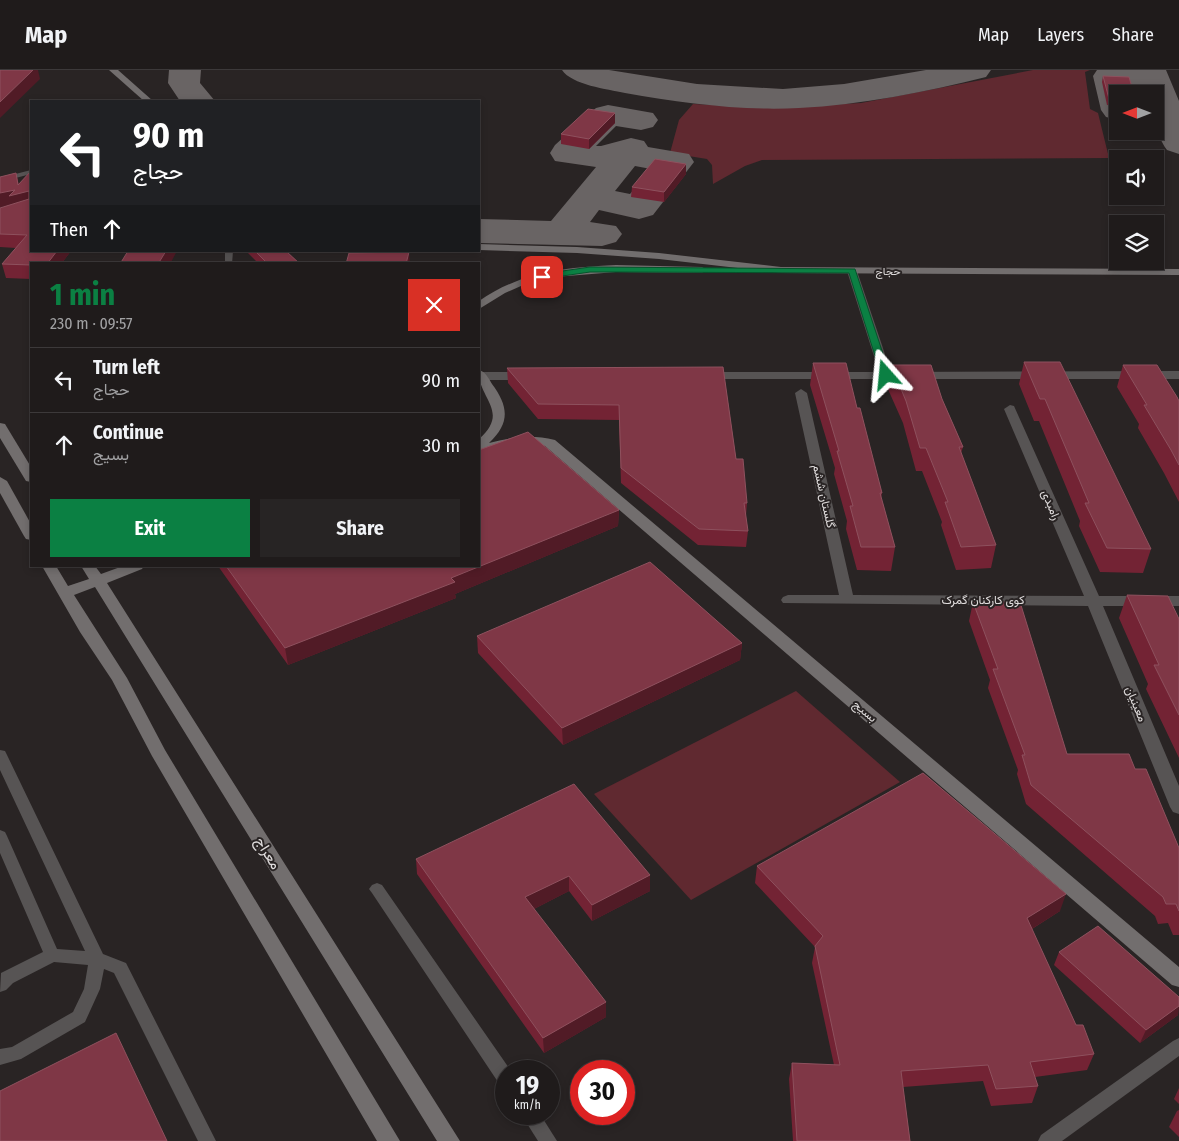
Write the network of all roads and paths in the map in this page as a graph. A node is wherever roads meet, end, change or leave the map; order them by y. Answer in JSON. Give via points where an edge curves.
{"nodes":[{"id":1,"x":113,"y":70,"type":"edge"},
{"id":2,"x":148,"y":100,"type":"edge"},
{"id":3,"x":30,"y":172,"type":"edge"},
{"id":4,"x":0,"y":180,"type":"edge"},
{"id":5,"x":480,"y":247,"type":"edge"},
{"id":6,"x":229,"y":252,"type":"edge"},
{"id":7,"x":229,"y":262,"type":"dead end"},
{"id":8,"x":781,"y":270,"type":"junction"},
{"id":9,"x":852,"y":270,"type":"junction"},
{"id":10,"x":1179,"y":272,"type":"edge"},
{"id":11,"x":480,"y":305,"type":"edge"},
{"id":12,"x":480,"y":375,"type":"edge"},
{"id":13,"x":886,"y":375,"type":"junction"},
{"id":14,"x":1179,"y":375,"type":"edge"},
{"id":15,"x":540,"y":376,"type":"edge"},
{"id":16,"x":698,"y":376,"type":"edge"},
{"id":17,"x":800,"y":393,"type":"dead end"},
{"id":18,"x":1010,"y":409,"type":"dead end"},
{"id":19,"x":0,"y":427,"type":"edge"},
{"id":20,"x":480,"y":443,"type":"edge"},
{"id":21,"x":480,"y":450,"type":"edge"},
{"id":22,"x":30,"y":476,"type":"edge"},
{"id":23,"x":0,"y":481,"type":"edge"},
{"id":24,"x":30,"y":534,"type":"edge"},
{"id":25,"x":50,"y":567,"type":"edge"},
{"id":26,"x":132,"y":567,"type":"edge"},
{"id":27,"x":93,"y":574,"type":"edge"},
{"id":28,"x":64,"y":593,"type":"junction"},
{"id":29,"x":788,"y":600,"type":"dead end"},
{"id":30,"x":847,"y":600,"type":"junction"},
{"id":31,"x":1093,"y":600,"type":"junction"},
{"id":32,"x":1179,"y":601,"type":"edge"},
{"id":33,"x":0,"y":755,"type":"edge"},
{"id":34,"x":1179,"y":807,"type":"edge"},
{"id":35,"x":0,"y":836,"type":"edge"},
{"id":36,"x":377,"y":888,"type":"dead end"},
{"id":37,"x":52,"y":955,"type":"junction"},
{"id":38,"x":97,"y":958,"type":"junction"},
{"id":39,"x":1179,"y":979,"type":"edge"},
{"id":40,"x":0,"y":985,"type":"edge"},
{"id":41,"x":1179,"y":1046,"type":"edge"},
{"id":42,"x":0,"y":1056,"type":"edge"},
{"id":43,"x":495,"y":1063,"type":"edge"},
{"id":44,"x":537,"y":1125,"type":"edge"},
{"id":45,"x":207,"y":1141,"type":"edge"},
{"id":46,"x":389,"y":1141,"type":"edge"},
{"id":47,"x":449,"y":1141,"type":"edge"},
{"id":48,"x":548,"y":1141,"type":"edge"},
{"id":49,"x":1047,"y":1141,"type":"edge"}],
"edges":[{"from":1,"to":2,"type":"main road"},
{"from":3,"to":4,"type":"lane"},
{"from":5,"to":8,"type":"main road","name":"حجاج","via":[[659,256]]},
{"from":6,"to":7,"type":"lane"},
{"from":8,"to":9,"type":"main road","name":"حجاج"},
{"from":8,"to":11,"type":"main road","via":[[619,269],[564,273],[504,289]]},
{"from":9,"to":10,"type":"main road","name":"حجاج"},
{"from":9,"to":13,"type":"street"},
{"from":12,"to":15,"type":"street"},
{"from":12,"to":20,"type":"main road","via":[[500,407],[501,415],[492,433]]},
{"from":13,"to":14,"type":"street"},
{"from":13,"to":16,"type":"street"},
{"from":17,"to":30,"type":"street","name":"گلستان ششم"},
{"from":18,"to":31,"type":"street","name":"رامبدی"},
{"from":19,"to":22,"type":"main road"},
{"from":21,"to":39,"type":"main road","name":"بسیج","via":[[522,439],[550,443]]},
{"from":23,"to":24,"type":"main road"},
{"from":25,"to":28,"type":"main road"},
{"from":26,"to":27,"type":"main road"},
{"from":27,"to":28,"type":"main road"},
{"from":27,"to":47,"type":"main road","name":"معراج"},
{"from":28,"to":46,"type":"main road","via":[[119,678],[158,752]]},
{"from":29,"to":30,"type":"street","name":"کوی کارکنان گمرک"},
{"from":30,"to":31,"type":"street","name":"کوی کارکنان گمرک"},
{"from":31,"to":32,"type":"street","name":"کوی کارکنان گمرک"},
{"from":31,"to":34,"type":"street","name":"معینیان"},
{"from":33,"to":38,"type":"lane"},
{"from":35,"to":37,"type":"lane"},
{"from":36,"to":43,"type":"lane"},
{"from":37,"to":38,"type":"lane"},
{"from":37,"to":40,"type":"lane","via":[[7,978]]},
{"from":38,"to":42,"type":"lane","via":[[92,990],[79,1017],[14,1054]]},
{"from":38,"to":45,"type":"lane","via":[[120,968]]},
{"from":41,"to":49,"type":"lane"},
{"from":44,"to":48,"type":"lane"}]}
